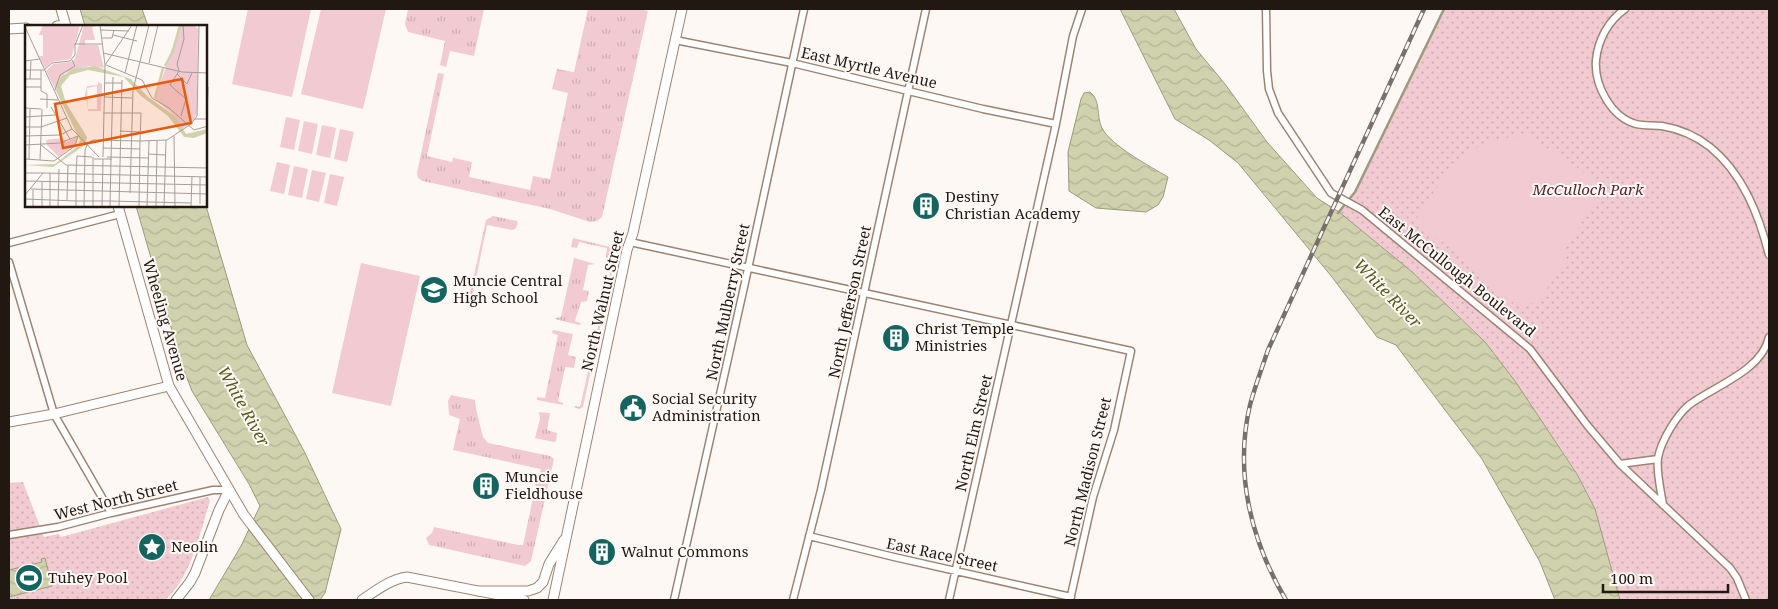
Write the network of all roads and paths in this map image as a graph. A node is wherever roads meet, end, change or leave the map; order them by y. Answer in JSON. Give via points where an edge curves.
{"nodes":[{"id":1,"x":61,"y":9,"type":"edge"},
{"id":2,"x":682,"y":9,"type":"edge"},
{"id":3,"x":804,"y":9,"type":"edge"},
{"id":4,"x":926,"y":9,"type":"edge"},
{"id":5,"x":1082,"y":9,"type":"edge"},
{"id":6,"x":1266,"y":9,"type":"edge"},
{"id":7,"x":1624,"y":9,"type":"edge"},
{"id":8,"x":62,"y":25,"type":"edge"},
{"id":9,"x":25,"y":28,"type":"edge"},
{"id":10,"x":9,"y":29,"type":"edge"},
{"id":11,"x":676,"y":40,"type":"junction"},
{"id":12,"x":792,"y":63,"type":"junction"},
{"id":13,"x":908,"y":90,"type":"junction"},
{"id":14,"x":1056,"y":124,"type":"junction"},
{"id":15,"x":119,"y":210,"type":"edge"},
{"id":16,"x":630,"y":242,"type":"junction"},
{"id":17,"x":9,"y":243,"type":"edge"},
{"id":18,"x":1769,"y":255,"type":"edge"},
{"id":19,"x":9,"y":262,"type":"edge"},
{"id":20,"x":749,"y":267,"type":"junction"},
{"id":21,"x":865,"y":292,"type":"junction"},
{"id":22,"x":1011,"y":325,"type":"junction"},
{"id":23,"x":1769,"y":337,"type":"edge"},
{"id":24,"x":169,"y":386,"type":"junction"},
{"id":25,"x":54,"y":414,"type":"junction"},
{"id":26,"x":9,"y":422,"type":"edge"},
{"id":27,"x":1658,"y":459,"type":"junction"},
{"id":28,"x":1620,"y":464,"type":"junction"},
{"id":29,"x":229,"y":490,"type":"junction"},
{"id":30,"x":1663,"y":505,"type":"junction"},
{"id":31,"x":111,"y":513,"type":"junction"},
{"id":32,"x":568,"y":534,"type":"junction"},
{"id":33,"x":9,"y":535,"type":"edge"},
{"id":34,"x":809,"y":536,"type":"junction"},
{"id":35,"x":956,"y":571,"type":"junction"},
{"id":36,"x":479,"y":591,"type":"junction"},
{"id":37,"x":1070,"y":599,"type":"edge"},
{"id":38,"x":176,"y":600,"type":"edge"},
{"id":39,"x":309,"y":600,"type":"edge"},
{"id":40,"x":362,"y":600,"type":"edge"},
{"id":41,"x":524,"y":600,"type":"edge"},
{"id":42,"x":553,"y":600,"type":"edge"},
{"id":43,"x":674,"y":600,"type":"edge"},
{"id":44,"x":793,"y":600,"type":"edge"},
{"id":45,"x":949,"y":600,"type":"edge"},
{"id":46,"x":1746,"y":600,"type":"edge"}],
"edges":[{"from":1,"to":8,"type":"main road"},
{"from":2,"to":11,"type":"main road","name":"North Walnut Street"},
{"from":3,"to":12,"type":"street","name":"North Mulberry Street"},
{"from":4,"to":13,"type":"street","name":"North Jefferson Street"},
{"from":5,"to":14,"type":"street","name":"North Elm Street","via":[[1073,36]]},
{"from":6,"to":28,"type":"street","name":"East McCullough Boulevard","via":[[1267,71],[1272,102],[1332,193],[1362,210],[1530,349]]},
{"from":7,"to":18,"type":"street","via":[[1606,28],[1597,51],[1596,69],[1606,98],[1631,122],[1679,130],[1701,140],[1716,152],[1745,188]]},
{"from":9,"to":10,"type":"main road"},
{"from":11,"to":12,"type":"street","name":"East Myrtle Avenue"},
{"from":11,"to":16,"type":"main road","name":"North Walnut Street"},
{"from":12,"to":13,"type":"street","name":"East Myrtle Avenue"},
{"from":12,"to":20,"type":"street","name":"North Mulberry Street"},
{"from":13,"to":14,"type":"street","name":"East Myrtle Avenue"},
{"from":13,"to":21,"type":"street","name":"North Jefferson Street"},
{"from":14,"to":22,"type":"street","name":"North Elm Street"},
{"from":15,"to":17,"type":"street"},
{"from":15,"to":24,"type":"main road","name":"Wheeling Avenue"},
{"from":16,"to":20,"type":"street"},
{"from":16,"to":32,"type":"main road","name":"North Walnut Street"},
{"from":19,"to":25,"type":"street"},
{"from":20,"to":21,"type":"street"},
{"from":20,"to":43,"type":"street","name":"North Mulberry Street"},
{"from":21,"to":22,"type":"street"},
{"from":21,"to":34,"type":"street","name":"North Jefferson Street"},
{"from":22,"to":35,"type":"street","name":"North Elm Street"},
{"from":22,"to":37,"type":"street","name":"North Madison Street","via":[[1130,350],[1114,430],[1093,498]]},
{"from":23,"to":27,"type":"street","via":[[1759,358],[1682,412],[1670,429]]},
{"from":24,"to":25,"type":"main road"},
{"from":24,"to":29,"type":"main road","name":"Wheeling Avenue"},
{"from":25,"to":26,"type":"main road"},
{"from":25,"to":31,"type":"street"},
{"from":27,"to":28,"type":"street"},
{"from":27,"to":30,"type":"street"},
{"from":28,"to":30,"type":"street","name":"East McCullough Boulevard"},
{"from":29,"to":31,"type":"street","name":"West North Street","via":[[213,490]]},
{"from":29,"to":38,"type":"main road","via":[[195,572]]},
{"from":29,"to":39,"type":"main road","name":"Wheeling Avenue","via":[[244,515]]},
{"from":30,"to":46,"type":"street","name":"East McCullough Boulevard","via":[[1730,568]]},
{"from":31,"to":33,"type":"street","name":"West North Street","via":[[58,527]]},
{"from":32,"to":36,"type":"main road","via":[[538,588]]},
{"from":32,"to":42,"type":"main road","name":"North Walnut Street"},
{"from":34,"to":35,"type":"street","name":"East Race Street"},
{"from":34,"to":44,"type":"street","name":"North Jefferson Street"},
{"from":35,"to":37,"type":"street","name":"East Race Street"},
{"from":35,"to":45,"type":"street","name":"North Elm Street"},
{"from":36,"to":40,"type":"main road","via":[[407,577],[390,582]]},
{"from":36,"to":41,"type":"main road"}]}
